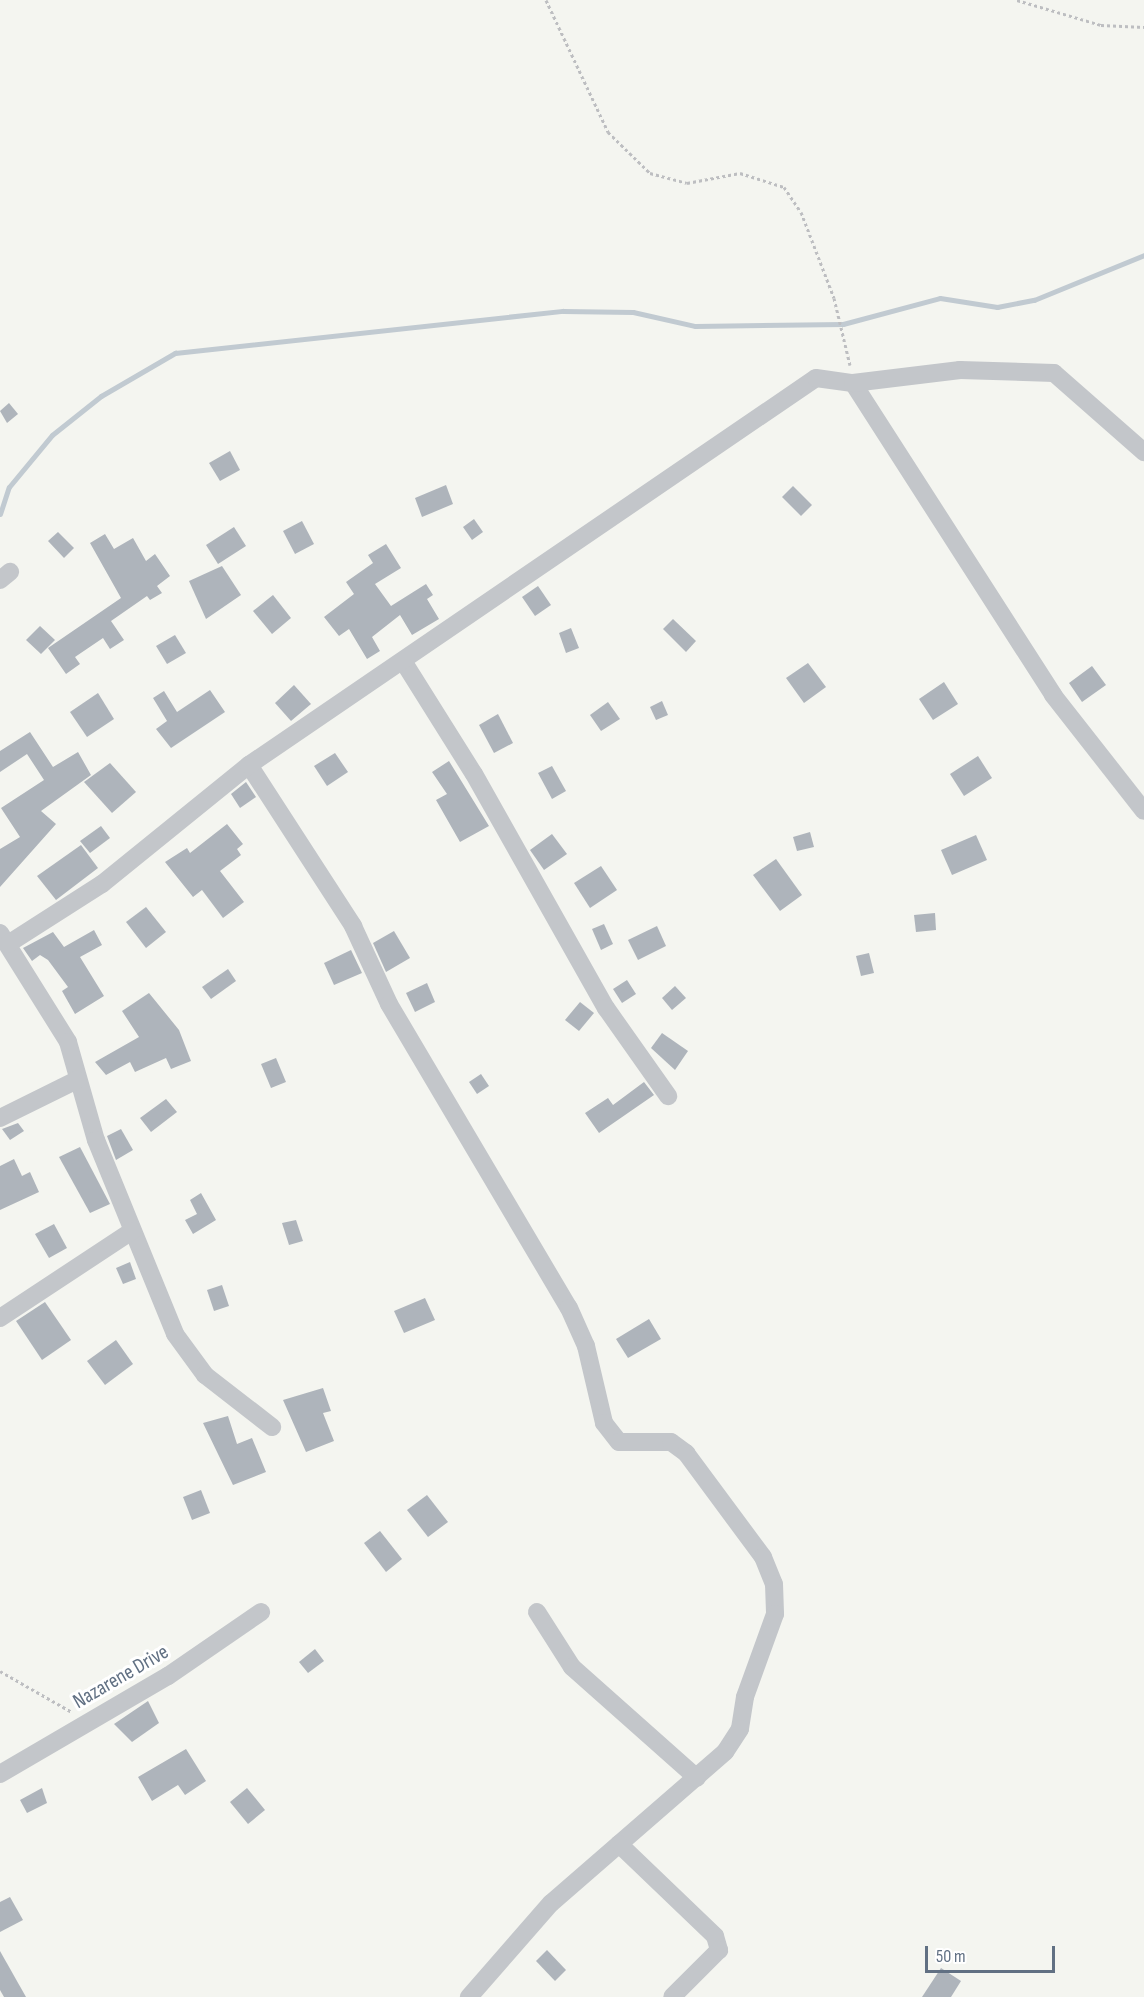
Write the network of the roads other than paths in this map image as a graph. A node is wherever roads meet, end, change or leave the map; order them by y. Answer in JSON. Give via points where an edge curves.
{"nodes":[{"id":1,"x":853,"y":382,"type":"junction"},
{"id":2,"x":1144,"y":452,"type":"edge"},
{"id":3,"x":403,"y":661,"type":"junction"},
{"id":4,"x":249,"y":765,"type":"junction"},
{"id":5,"x":1144,"y":811,"type":"edge"},
{"id":6,"x":4,"y":939,"type":"edge"},
{"id":7,"x":77,"y":1080,"type":"junction"},
{"id":8,"x":668,"y":1096,"type":"dead end"},
{"id":9,"x":0,"y":1118,"type":"edge"},
{"id":10,"x":132,"y":1231,"type":"junction"},
{"id":11,"x":0,"y":1318,"type":"edge"},
{"id":12,"x":273,"y":1427,"type":"dead end"},
{"id":13,"x":261,"y":1612,"type":"dead end"},
{"id":14,"x":537,"y":1612,"type":"dead end"},
{"id":15,"x":0,"y":1774,"type":"edge"},
{"id":16,"x":697,"y":1778,"type":"junction"},
{"id":17,"x":619,"y":1844,"type":"junction"},
{"id":18,"x":470,"y":1997,"type":"edge"},
{"id":19,"x":672,"y":1997,"type":"edge"}],
"edges":[{"from":1,"to":2,"type":"street","via":[[917,371],[1054,373]]},
{"from":1,"to":3,"type":"street","via":[[816,378],[793,391],[662,487]]},
{"from":1,"to":5,"type":"street","via":[[1053,695]]},
{"from":3,"to":4,"type":"street"},
{"from":3,"to":8,"type":"street","via":[[486,794],[606,1008]]},
{"from":4,"to":6,"type":"street","via":[[102,884]]},
{"from":4,"to":16,"type":"street","via":[[353,926],[389,1004],[569,1308],[586,1346],[604,1423],[619,1442],[671,1442],[686,1454],[763,1557],[774,1584],[775,1614],[745,1697],[740,1729]]},
{"from":6,"to":7,"type":"street","via":[[61,1028]]},
{"from":7,"to":9,"type":"street"},
{"from":7,"to":10,"type":"street"},
{"from":10,"to":11,"type":"street"},
{"from":10,"to":12,"type":"street","via":[[175,1334],[205,1375]]},
{"from":13,"to":15,"type":"street","name":"Nazarene Drive","via":[[168,1676]]},
{"from":14,"to":16,"type":"street","via":[[572,1666]]},
{"from":16,"to":17,"type":"street"},
{"from":17,"to":18,"type":"street","via":[[551,1903]]},
{"from":17,"to":19,"type":"street","via":[[715,1936],[719,1950]]}]}
